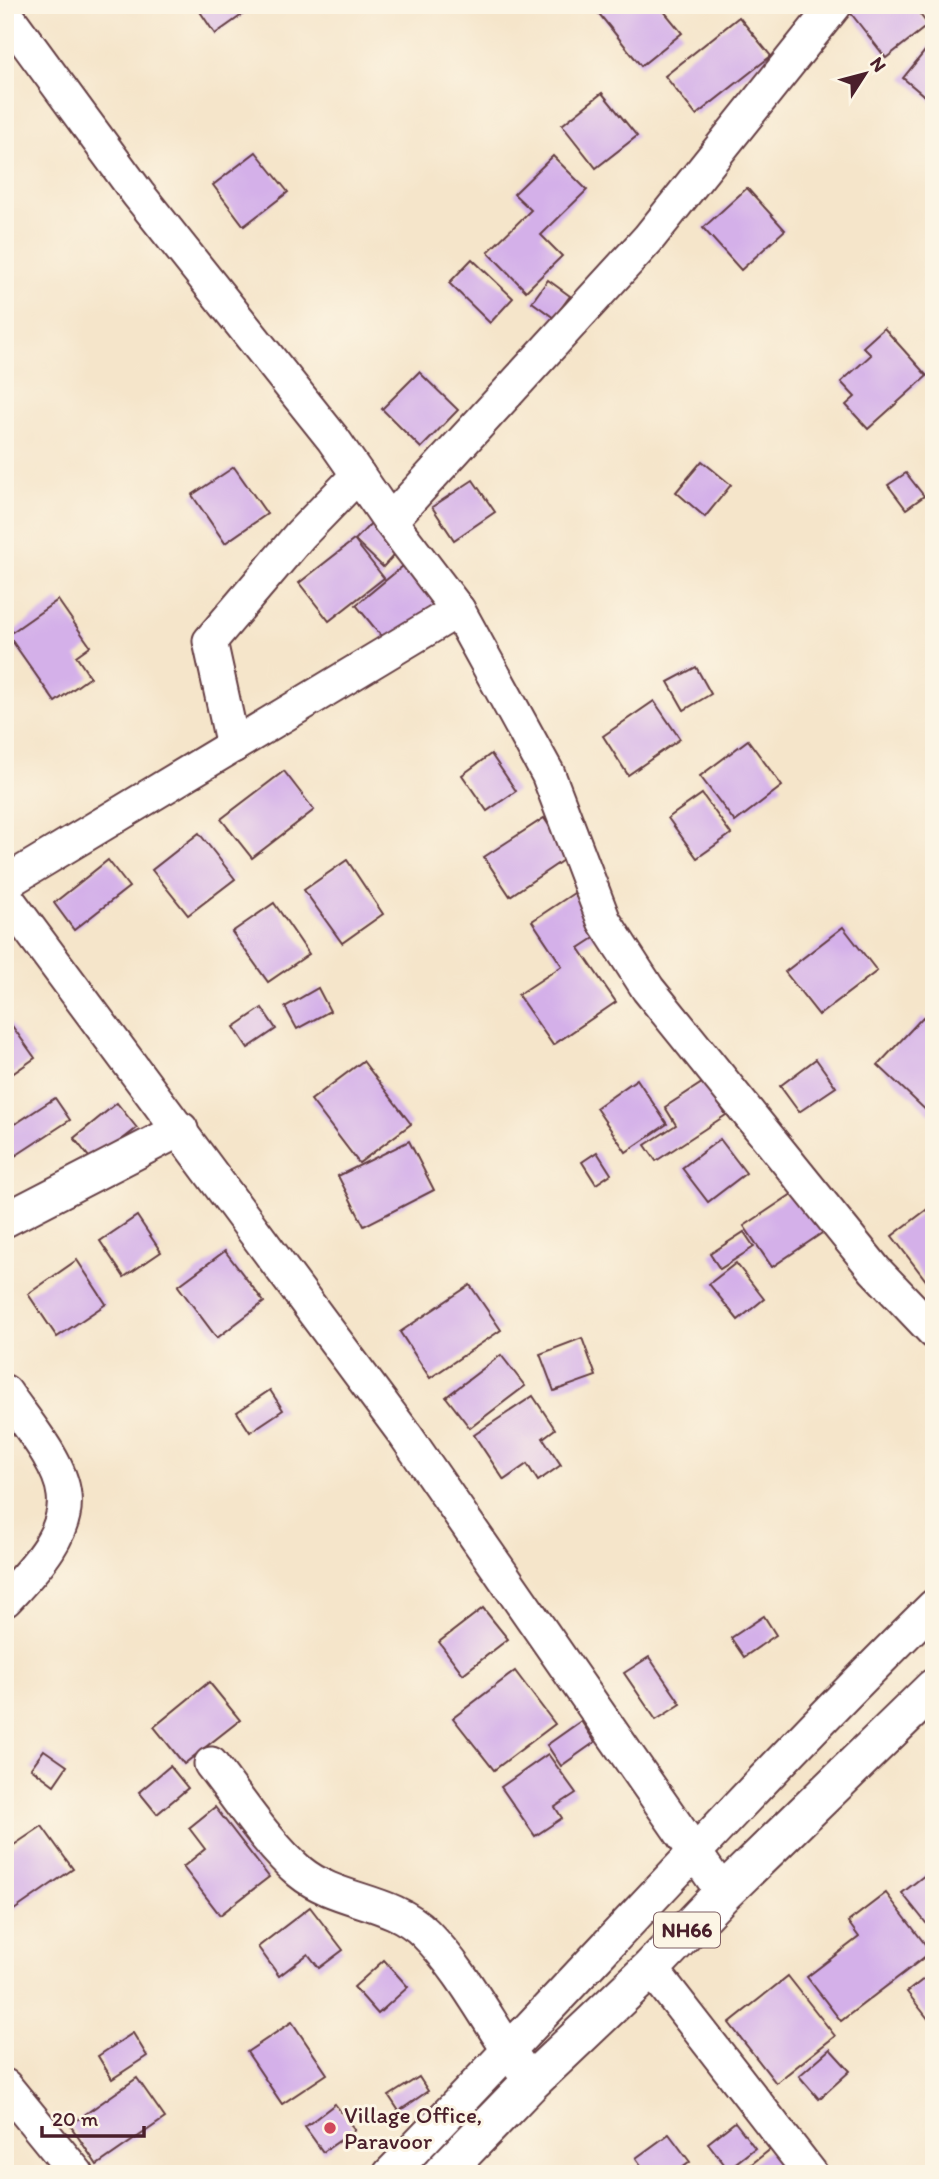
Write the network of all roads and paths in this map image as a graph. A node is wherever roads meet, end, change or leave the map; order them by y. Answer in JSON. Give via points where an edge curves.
{"nodes":[{"id":1,"x":835,"y":5,"type":"edge"},
{"id":2,"x":5,"y":13,"type":"edge"},
{"id":3,"x":358,"y":475,"type":"junction"},
{"id":4,"x":390,"y":521,"type":"junction"},
{"id":5,"x":458,"y":610,"type":"junction"},
{"id":6,"x":233,"y":746,"type":"junction"},
{"id":7,"x":5,"y":883,"type":"edge"},
{"id":8,"x":5,"y":896,"type":"edge"},
{"id":9,"x":181,"y":1129,"type":"junction"},
{"id":10,"x":5,"y":1220,"type":"edge"},
{"id":11,"x":934,"y":1332,"type":"edge"},
{"id":12,"x":5,"y":1392,"type":"edge"},
{"id":13,"x":5,"y":1600,"type":"edge"},
{"id":14,"x":934,"y":1606,"type":"edge"},
{"id":15,"x":934,"y":1688,"type":"edge"},
{"id":16,"x":211,"y":1764,"type":"dead end"},
{"id":17,"x":694,"y":1852,"type":"junction"},
{"id":18,"x":723,"y":1893,"type":"junction"},
{"id":19,"x":651,"y":1968,"type":"junction"},
{"id":20,"x":509,"y":2052,"type":"junction"},
{"id":21,"x":531,"y":2082,"type":"junction"},
{"id":22,"x":5,"y":2086,"type":"edge"},
{"id":23,"x":77,"y":2174,"type":"edge"},
{"id":24,"x":390,"y":2174,"type":"edge"},
{"id":25,"x":442,"y":2174,"type":"edge"},
{"id":26,"x":811,"y":2174,"type":"edge"}],
"edges":[{"from":1,"to":4,"type":"street","via":[[648,239]]},
{"from":2,"to":3,"type":"street","via":[[138,194]]},
{"from":3,"to":4,"type":"street"},
{"from":3,"to":6,"type":"street","via":[[300,534],[210,641]]},
{"from":4,"to":5,"type":"street"},
{"from":5,"to":6,"type":"street"},
{"from":5,"to":11,"type":"street","via":[[548,774],[604,921],[648,989],[875,1270]]},
{"from":6,"to":7,"type":"street"},
{"from":8,"to":9,"type":"street"},
{"from":9,"to":10,"type":"street"},
{"from":9,"to":17,"type":"street","via":[[406,1436]]},
{"from":12,"to":13,"type":"street","via":[[54,1465],[64,1495],[59,1526],[38,1564]]},
{"from":14,"to":17,"type":"street"},
{"from":15,"to":18,"type":"highway","number":"NH66"},
{"from":16,"to":20,"type":"street","via":[[301,1872],[396,1913],[423,1931],[449,1960]]},
{"from":17,"to":18,"type":"street"},
{"from":17,"to":20,"type":"street"},
{"from":18,"to":19,"type":"highway","number":"NH66"},
{"from":19,"to":21,"type":"highway","number":"NH66"},
{"from":19,"to":26,"type":"street"},
{"from":20,"to":21,"type":"street"},
{"from":20,"to":24,"type":"street"},
{"from":21,"to":25,"type":"highway","number":"NH66"},
{"from":22,"to":23,"type":"street"}]}
